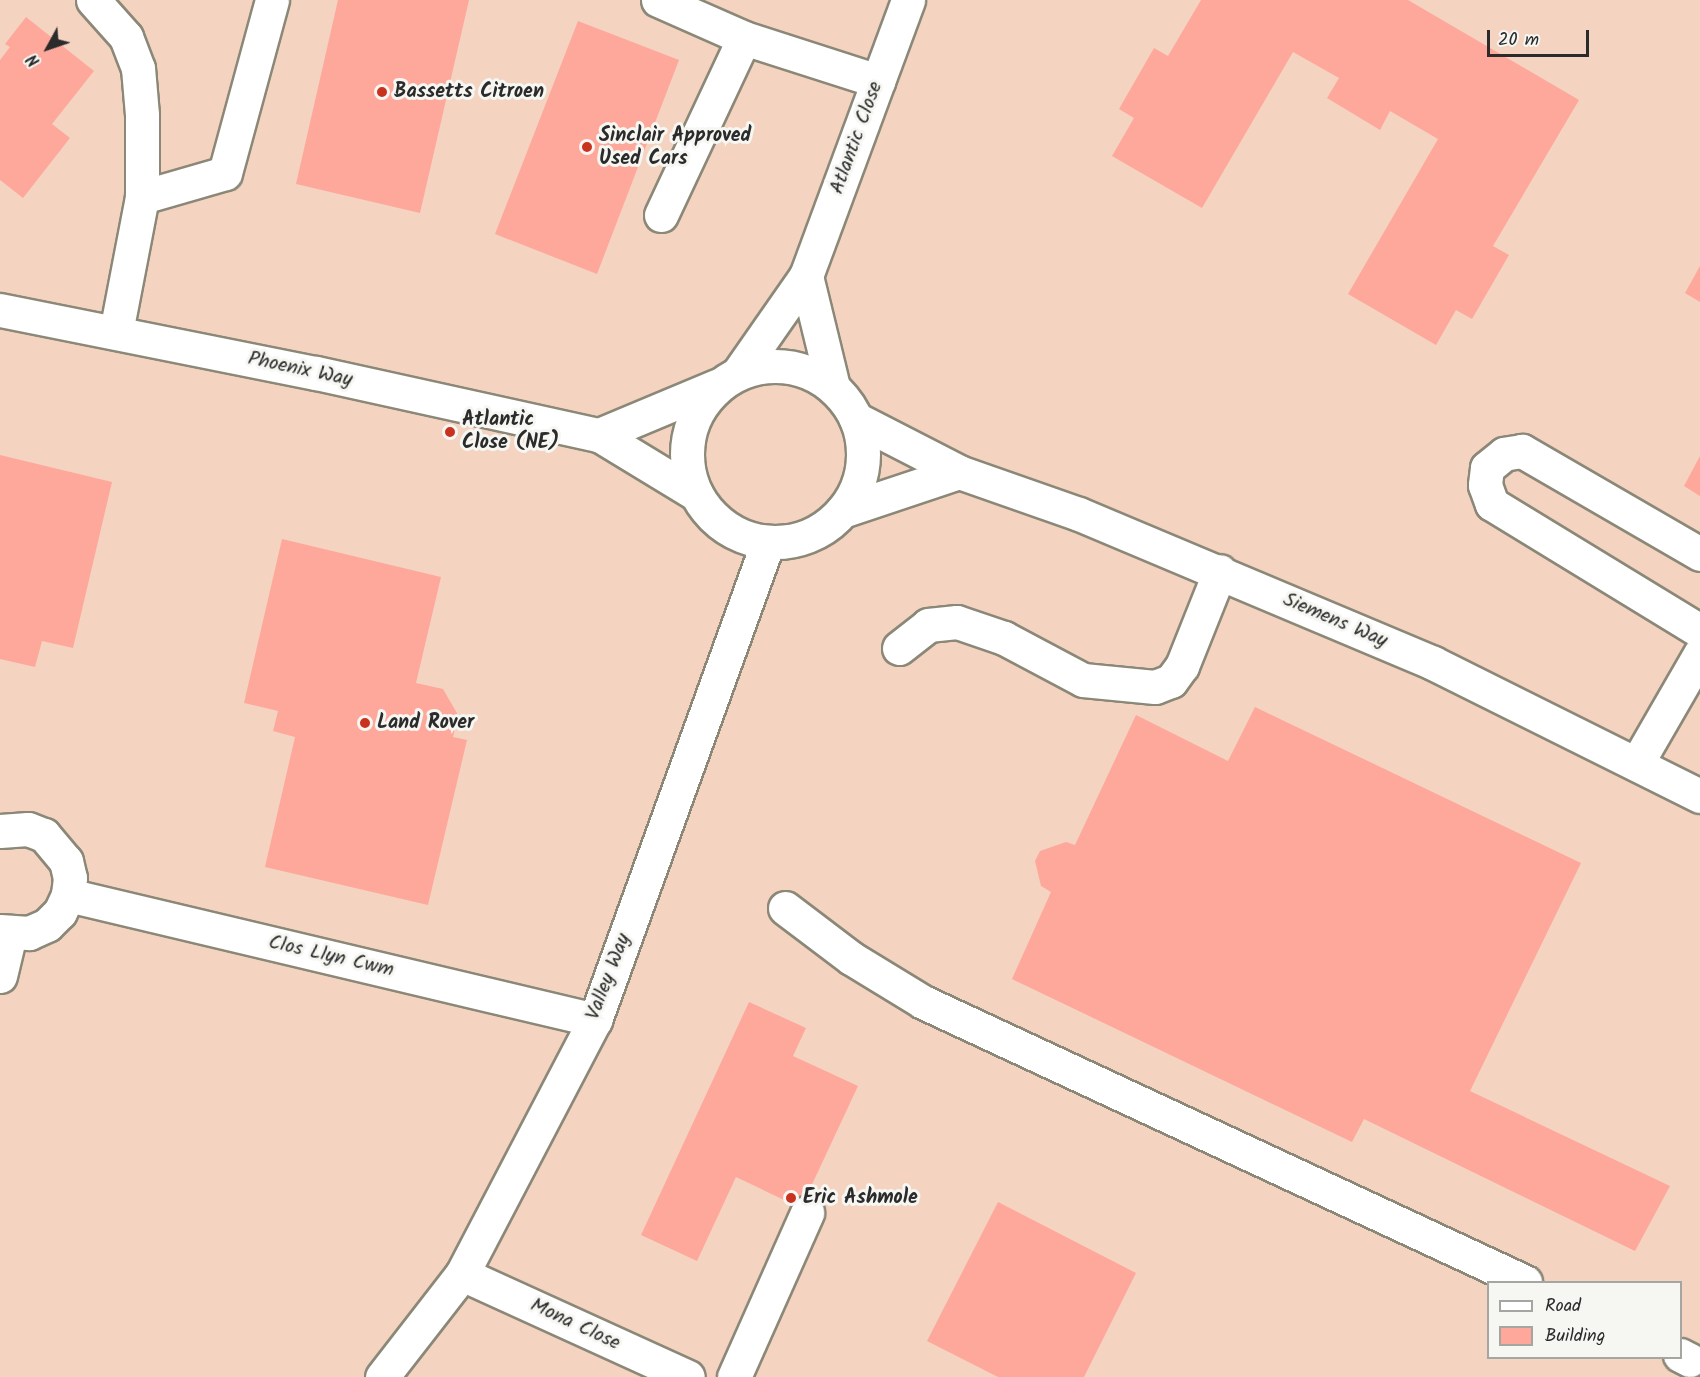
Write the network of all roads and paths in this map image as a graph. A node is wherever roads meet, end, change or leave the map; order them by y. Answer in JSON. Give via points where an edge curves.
{"nodes":[{"id":1,"x":93,"y":0,"type":"edge"},
{"id":2,"x":272,"y":0,"type":"edge"},
{"id":3,"x":658,"y":0,"type":"edge"},
{"id":4,"x":908,"y":0,"type":"edge"},
{"id":5,"x":744,"y":38,"type":"junction"},
{"id":6,"x":879,"y":81,"type":"junction"},
{"id":7,"x":142,"y":197,"type":"junction"},
{"id":8,"x":661,"y":215,"type":"dead end"},
{"id":9,"x":806,"y":276,"type":"junction"},
{"id":10,"x":0,"y":310,"type":"edge"},
{"id":11,"x":116,"y":332,"type":"junction"},
{"id":12,"x":729,"y":378,"type":"junction"},
{"id":13,"x":833,"y":387,"type":"junction"},
{"id":14,"x":856,"y":418,"type":"junction"},
{"id":15,"x":599,"y":435,"type":"junction"},
{"id":16,"x":959,"y":472,"type":"junction"},
{"id":17,"x":696,"y":494,"type":"junction"},
{"id":18,"x":842,"y":511,"type":"junction"},
{"id":19,"x":768,"y":542,"type":"junction"},
{"id":20,"x":1700,"y":554,"type":"edge"},
{"id":21,"x":1220,"y":571,"type":"junction"},
{"id":22,"x":1700,"y":632,"type":"edge"},
{"id":23,"x":899,"y":648,"type":"dead end"},
{"id":24,"x":1700,"y":654,"type":"edge"},
{"id":25,"x":1637,"y":763,"type":"junction"},
{"id":26,"x":1700,"y":796,"type":"edge"},
{"id":27,"x":0,"y":831,"type":"edge"},
{"id":28,"x":68,"y":895,"type":"junction"},
{"id":29,"x":785,"y":908,"type":"dead end"},
{"id":30,"x":5,"y":932,"type":"edge"},
{"id":31,"x":0,"y":976,"type":"edge"},
{"id":32,"x":595,"y":1020,"type":"junction"},
{"id":33,"x":807,"y":1213,"type":"dead end"},
{"id":34,"x":462,"y":1274,"type":"junction"},
{"id":35,"x":1523,"y":1281,"type":"edge"},
{"id":36,"x":382,"y":1377,"type":"edge"},
{"id":37,"x":688,"y":1377,"type":"edge"},
{"id":38,"x":734,"y":1377,"type":"edge"}],
"edges":[{"from":1,"to":7,"type":"street","via":[[126,37],[138,68]]},
{"from":2,"to":7,"type":"street","via":[[225,173]]},
{"from":3,"to":5,"type":"street"},
{"from":4,"to":6,"type":"street","name":"Atlantic Close"},
{"from":5,"to":6,"type":"street"},
{"from":5,"to":8,"type":"street"},
{"from":6,"to":9,"type":"street","name":"Atlantic Close"},
{"from":7,"to":11,"type":"street"},
{"from":9,"to":12,"type":"street","name":"Atlantic Close"},
{"from":9,"to":13,"type":"street"},
{"from":10,"to":11,"type":"street","name":"Phoenix Way"},
{"from":11,"to":15,"type":"street","name":"Phoenix Way"},
{"from":12,"to":13,"type":"street","via":[[763,366],[788,366],[812,373]]},
{"from":12,"to":15,"type":"street"},
{"from":12,"to":17,"type":"street","via":[[702,403],[686,447],[688,471]]},
{"from":13,"to":14,"type":"street"},
{"from":14,"to":16,"type":"street","name":"Siemens Way"},
{"from":14,"to":18,"type":"street","via":[[863,456],[853,494]]},
{"from":15,"to":17,"type":"street","name":"Phoenix Way"},
{"from":16,"to":18,"type":"street"},
{"from":16,"to":21,"type":"street","name":"Siemens Way","via":[[1079,514]]},
{"from":17,"to":19,"type":"street","via":[[725,527]]},
{"from":18,"to":19,"type":"street","via":[[809,535]]},
{"from":19,"to":32,"type":"street","name":"Valley Way"},
{"from":20,"to":22,"type":"street","via":[[1522,451],[1504,454],[1487,468],[1485,485],[1492,504]]},
{"from":21,"to":23,"type":"street","via":[[1182,666],[1171,681],[1155,687],[1083,680],[1004,638],[957,622],[928,625]]},
{"from":21,"to":25,"type":"street","name":"Siemens Way","via":[[1433,663]]},
{"from":24,"to":25,"type":"street"},
{"from":25,"to":26,"type":"street","name":"Siemens Way"},
{"from":27,"to":28,"type":"street","via":[[28,829],[57,846],[66,861]]},
{"from":28,"to":30,"type":"street","via":[[60,912],[47,925],[29,933]]},
{"from":28,"to":32,"type":"street","name":"Clos Llyn Cwm"},
{"from":29,"to":35,"type":"street","via":[[850,958],[924,1002]]},
{"from":30,"to":31,"type":"street"},
{"from":32,"to":34,"type":"street","name":"Valley Way"},
{"from":33,"to":38,"type":"street"},
{"from":34,"to":36,"type":"street","name":"Valley Way"},
{"from":34,"to":37,"type":"street","name":"Mona Close"}]}
